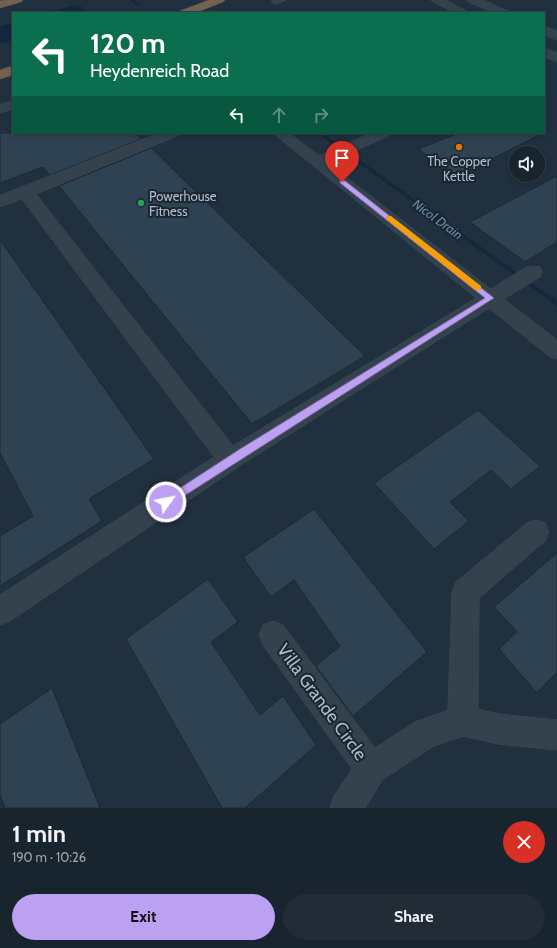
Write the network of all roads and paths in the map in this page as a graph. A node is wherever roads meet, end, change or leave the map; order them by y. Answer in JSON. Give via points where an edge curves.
{"nodes":[{"id":1,"x":17,"y":0,"type":"edge"},
{"id":2,"x":219,"y":0,"type":"edge"},
{"id":3,"x":437,"y":0,"type":"edge"},
{"id":4,"x":473,"y":0,"type":"edge"},
{"id":5,"x":0,"y":5,"type":"edge"},
{"id":6,"x":187,"y":12,"type":"edge"},
{"id":7,"x":462,"y":12,"type":"edge"},
{"id":8,"x":502,"y":12,"type":"edge"},
{"id":9,"x":545,"y":30,"type":"edge"},
{"id":10,"x":557,"y":36,"type":"edge"},
{"id":11,"x":545,"y":52,"type":"edge"},
{"id":12,"x":557,"y":58,"type":"edge"},
{"id":13,"x":12,"y":70,"type":"edge"},
{"id":14,"x":0,"y":75,"type":"edge"},
{"id":15,"x":12,"y":105,"type":"edge"},
{"id":16,"x":0,"y":109,"type":"edge"},
{"id":17,"x":170,"y":134,"type":"edge"},
{"id":18,"x":281,"y":134,"type":"edge"},
{"id":19,"x":381,"y":134,"type":"edge"},
{"id":20,"x":317,"y":162,"type":"junction"},
{"id":21,"x":25,"y":192,"type":"junction"},
{"id":22,"x":0,"y":202,"type":"edge"},
{"id":23,"x":533,"y":272,"type":"dead end"},
{"id":24,"x":490,"y":298,"type":"junction"},
{"id":25,"x":557,"y":351,"type":"edge"},
{"id":26,"x":230,"y":460,"type":"junction"},
{"id":27,"x":536,"y":532,"type":"dead end"},
{"id":28,"x":0,"y":611,"type":"edge"},
{"id":29,"x":273,"y":635,"type":"dead end"},
{"id":30,"x":463,"y":721,"type":"junction"},
{"id":31,"x":557,"y":735,"type":"edge"},
{"id":32,"x":371,"y":769,"type":"junction"},
{"id":33,"x":346,"y":808,"type":"edge"}],
"edges":[{"from":1,"to":5,"type":"highway"},
{"from":2,"to":6,"type":"highway"},
{"from":3,"to":7,"type":"street"},
{"from":4,"to":8,"type":"street"},
{"from":9,"to":10,"type":"street"},
{"from":11,"to":12,"type":"street"},
{"from":13,"to":14,"type":"highway"},
{"from":15,"to":16,"type":"street"},
{"from":17,"to":21,"type":"street"},
{"from":18,"to":20,"type":"street"},
{"from":19,"to":20,"type":"street"},
{"from":20,"to":24,"type":"street"},
{"from":21,"to":22,"type":"street"},
{"from":21,"to":26,"type":"street"},
{"from":23,"to":24,"type":"street"},
{"from":24,"to":25,"type":"street"},
{"from":24,"to":26,"type":"street"},
{"from":26,"to":28,"type":"street"},
{"from":27,"to":30,"type":"street","via":[[466,592]]},
{"from":29,"to":32,"type":"street","name":"Villa Grande Circle"},
{"from":30,"to":31,"type":"street","via":[[498,729]]},
{"from":30,"to":32,"type":"street","name":"Villa Grande Circle","via":[[426,733]]},
{"from":32,"to":33,"type":"street","name":"Villa Grande Circle"}]}
